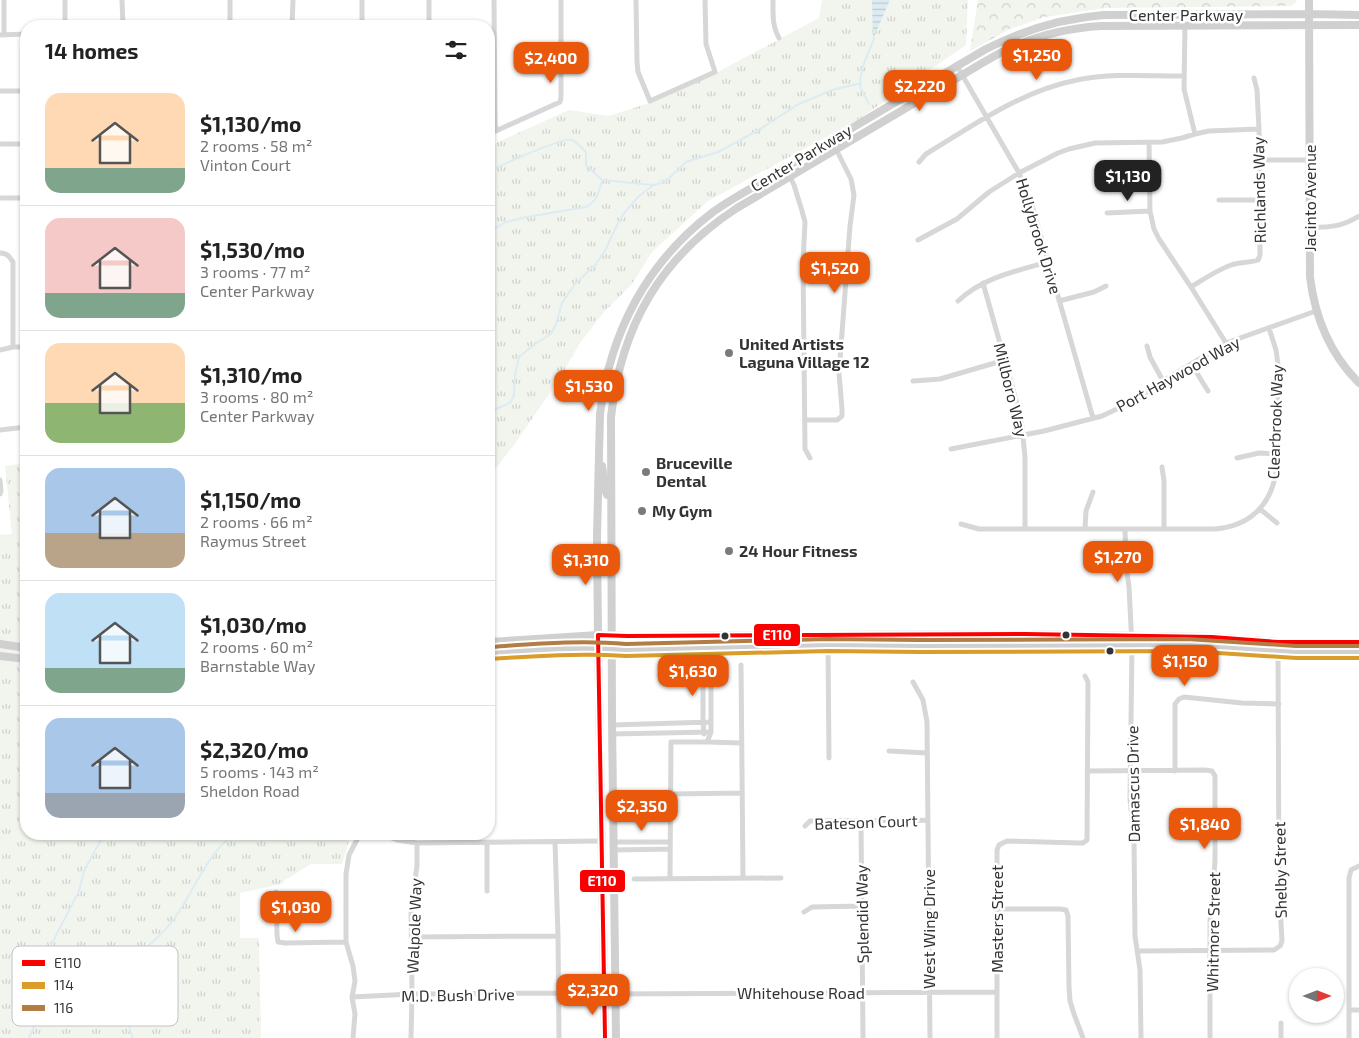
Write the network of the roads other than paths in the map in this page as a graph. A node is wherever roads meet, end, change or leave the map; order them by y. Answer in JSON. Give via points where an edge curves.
{"nodes":[{"id":1,"x":4,"y":0,"type":"edge"},
{"id":2,"x":65,"y":0,"type":"edge"},
{"id":3,"x":122,"y":0,"type":"edge"},
{"id":4,"x":230,"y":0,"type":"edge"},
{"id":5,"x":293,"y":0,"type":"edge"},
{"id":6,"x":362,"y":0,"type":"edge"},
{"id":7,"x":429,"y":0,"type":"edge"},
{"id":8,"x":494,"y":0,"type":"edge"},
{"id":9,"x":561,"y":0,"type":"edge"},
{"id":10,"x":636,"y":0,"type":"edge"},
{"id":11,"x":705,"y":0,"type":"edge"},
{"id":12,"x":773,"y":0,"type":"edge"},
{"id":13,"x":1308,"y":0,"type":"edge"},
{"id":14,"x":1309,"y":14,"type":"junction"},
{"id":15,"x":1359,"y":15,"type":"edge"},
{"id":16,"x":65,"y":20,"type":"edge"},
{"id":17,"x":123,"y":20,"type":"edge"},
{"id":18,"x":230,"y":20,"type":"edge"},
{"id":19,"x":292,"y":20,"type":"edge"},
{"id":20,"x":362,"y":20,"type":"edge"},
{"id":21,"x":429,"y":20,"type":"edge"},
{"id":22,"x":494,"y":20,"type":"edge"},
{"id":23,"x":1309,"y":24,"type":"junction"},
{"id":24,"x":1185,"y":25,"type":"junction"},
{"id":25,"x":1359,"y":25,"type":"edge"},
{"id":26,"x":2,"y":34,"type":"edge"},
{"id":27,"x":20,"y":34,"type":"edge"},
{"id":28,"x":779,"y":38,"type":"dead end"},
{"id":29,"x":957,"y":66,"type":"junction"},
{"id":30,"x":962,"y":75,"type":"junction"},
{"id":31,"x":1184,"y":76,"type":"junction"},
{"id":32,"x":1254,"y":78,"type":"dead end"},
{"id":33,"x":0,"y":91,"type":"edge"},
{"id":34,"x":20,"y":91,"type":"edge"},
{"id":35,"x":987,"y":117,"type":"junction"},
{"id":36,"x":495,"y":123,"type":"edge"},
{"id":37,"x":1259,"y":129,"type":"junction"},
{"id":38,"x":496,"y":131,"type":"joint"},
{"id":39,"x":1194,"y":134,"type":"junction"},
{"id":40,"x":1149,"y":142,"type":"junction"},
{"id":41,"x":0,"y":144,"type":"edge"},
{"id":42,"x":20,"y":144,"type":"edge"},
{"id":43,"x":836,"y":149,"type":"junction"},
{"id":44,"x":1259,"y":160,"type":"junction"},
{"id":45,"x":1310,"y":160,"type":"junction"},
{"id":46,"x":919,"y":162,"type":"dead end"},
{"id":47,"x":1019,"y":173,"type":"junction"},
{"id":48,"x":790,"y":177,"type":"junction"},
{"id":49,"x":0,"y":198,"type":"edge"},
{"id":50,"x":20,"y":198,"type":"edge"},
{"id":51,"x":1220,"y":200,"type":"dead end"},
{"id":52,"x":1259,"y":200,"type":"junction"},
{"id":53,"x":1150,"y":211,"type":"junction"},
{"id":54,"x":1106,"y":213,"type":"dead end"},
{"id":55,"x":1359,"y":216,"type":"edge"},
{"id":56,"x":1310,"y":227,"type":"junction"},
{"id":57,"x":918,"y":240,"type":"dead end"},
{"id":58,"x":0,"y":253,"type":"edge"},
{"id":59,"x":1048,"y":262,"type":"junction"},
{"id":60,"x":983,"y":283,"type":"junction"},
{"id":61,"x":1106,"y":286,"type":"dead end"},
{"id":62,"x":1191,"y":287,"type":"junction"},
{"id":63,"x":958,"y":301,"type":"dead end"},
{"id":64,"x":1059,"y":301,"type":"junction"},
{"id":65,"x":1316,"y":311,"type":"junction"},
{"id":66,"x":1269,"y":328,"type":"junction"},
{"id":67,"x":1226,"y":343,"type":"junction"},
{"id":68,"x":804,"y":346,"type":"junction"},
{"id":69,"x":841,"y":346,"type":"junction"},
{"id":70,"x":1147,"y":346,"type":"dead end"},
{"id":71,"x":13,"y":347,"type":"junction"},
{"id":72,"x":20,"y":347,"type":"edge"},
{"id":73,"x":0,"y":350,"type":"edge"},
{"id":74,"x":1006,"y":360,"type":"junction"},
{"id":75,"x":1192,"y":365,"type":"junction"},
{"id":76,"x":607,"y":372,"type":"junction"},
{"id":77,"x":618,"y":374,"type":"junction"},
{"id":78,"x":913,"y":381,"type":"dead end"},
{"id":79,"x":1163,"y":381,"type":"junction"},
{"id":80,"x":605,"y":382,"type":"junction"},
{"id":81,"x":1359,"y":383,"type":"edge"},
{"id":82,"x":616,"y":384,"type":"junction"},
{"id":83,"x":1208,"y":390,"type":"dead end"},
{"id":84,"x":1093,"y":418,"type":"junction"},
{"id":85,"x":805,"y":420,"type":"junction"},
{"id":86,"x":20,"y":428,"type":"edge"},
{"id":87,"x":0,"y":430,"type":"edge"},
{"id":88,"x":1024,"y":436,"type":"junction"},
{"id":89,"x":951,"y":449,"type":"dead end"},
{"id":90,"x":1277,"y":454,"type":"junction"},
{"id":91,"x":599,"y":457,"type":"junction"},
{"id":92,"x":810,"y":458,"type":"dead end"},
{"id":93,"x":1237,"y":458,"type":"dead end"},
{"id":94,"x":1162,"y":467,"type":"dead end"},
{"id":95,"x":0,"y":480,"type":"edge"},
{"id":96,"x":1093,"y":492,"type":"dead end"},
{"id":97,"x":0,"y":494,"type":"edge"},
{"id":98,"x":610,"y":496,"type":"junction"},
{"id":99,"x":1260,"y":509,"type":"junction"},
{"id":100,"x":1277,"y":523,"type":"dead end"},
{"id":101,"x":961,"y":524,"type":"dead end"},
{"id":102,"x":1026,"y":529,"type":"junction"},
{"id":103,"x":1085,"y":529,"type":"junction"},
{"id":104,"x":1125,"y":529,"type":"junction"},
{"id":105,"x":1164,"y":529,"type":"junction"},
{"id":106,"x":598,"y":635,"type":"junction"},
{"id":107,"x":611,"y":636,"type":"junction"},
{"id":108,"x":777,"y":636,"type":"junction"},
{"id":109,"x":1131,"y":636,"type":"junction"},
{"id":110,"x":495,"y":642,"type":"edge"},
{"id":111,"x":1359,"y":642,"type":"edge"},
{"id":112,"x":0,"y":644,"type":"edge"},
{"id":113,"x":828,"y":645,"type":"junction"},
{"id":114,"x":1132,"y":646,"type":"junction"},
{"id":115,"x":20,"y":647,"type":"edge"},
{"id":116,"x":707,"y":647,"type":"junction"},
{"id":117,"x":722,"y":647,"type":"junction"},
{"id":118,"x":598,"y":648,"type":"junction"},
{"id":119,"x":612,"y":650,"type":"junction"},
{"id":120,"x":1278,"y":651,"type":"junction"},
{"id":121,"x":1359,"y":652,"type":"edge"},
{"id":122,"x":495,"y":653,"type":"edge"},
{"id":123,"x":0,"y":656,"type":"edge"},
{"id":124,"x":20,"y":658,"type":"edge"},
{"id":125,"x":741,"y":665,"type":"dead end"},
{"id":126,"x":1085,"y":676,"type":"dead end"},
{"id":127,"x":913,"y":682,"type":"dead end"},
{"id":128,"x":1279,"y":704,"type":"junction"},
{"id":129,"x":703,"y":722,"type":"junction"},
{"id":130,"x":711,"y":722,"type":"junction"},
{"id":131,"x":612,"y":729,"type":"junction"},
{"id":132,"x":703,"y":732,"type":"junction"},
{"id":133,"x":711,"y":732,"type":"junction"},
{"id":134,"x":707,"y":742,"type":"junction"},
{"id":135,"x":741,"y":743,"type":"junction"},
{"id":136,"x":889,"y":751,"type":"dead end"},
{"id":137,"x":927,"y":753,"type":"junction"},
{"id":138,"x":829,"y":758,"type":"dead end"},
{"id":139,"x":1131,"y":771,"type":"junction"},
{"id":140,"x":1175,"y":771,"type":"junction"},
{"id":141,"x":1086,"y":772,"type":"junction"},
{"id":142,"x":742,"y":793,"type":"junction"},
{"id":143,"x":671,"y":794,"type":"junction"},
{"id":144,"x":928,"y":820,"type":"junction"},
{"id":145,"x":861,"y":821,"type":"junction"},
{"id":146,"x":805,"y":826,"type":"dead end"},
{"id":147,"x":357,"y":840,"type":"edge"},
{"id":148,"x":397,"y":840,"type":"edge"},
{"id":149,"x":601,"y":841,"type":"junction"},
{"id":150,"x":555,"y":842,"type":"junction"},
{"id":151,"x":670,"y":842,"type":"junction"},
{"id":152,"x":417,"y":843,"type":"junction"},
{"id":153,"x":487,"y":843,"type":"junction"},
{"id":154,"x":613,"y":846,"type":"junction"},
{"id":155,"x":670,"y":849,"type":"junction"},
{"id":156,"x":1359,"y":866,"type":"edge"},
{"id":157,"x":670,"y":878,"type":"junction"},
{"id":158,"x":743,"y":878,"type":"junction"},
{"id":159,"x":781,"y":878,"type":"dead end"},
{"id":160,"x":634,"y":879,"type":"dead end"},
{"id":161,"x":487,"y":891,"type":"dead end"},
{"id":162,"x":276,"y":892,"type":"dead end"},
{"id":163,"x":862,"y":906,"type":"junction"},
{"id":164,"x":996,"y":909,"type":"junction"},
{"id":165,"x":804,"y":912,"type":"dead end"},
{"id":166,"x":558,"y":936,"type":"junction"},
{"id":167,"x":412,"y":937,"type":"junction"},
{"id":168,"x":346,"y":942,"type":"junction"},
{"id":169,"x":1211,"y":950,"type":"junction"},
{"id":170,"x":1138,"y":951,"type":"junction"},
{"id":171,"x":863,"y":992,"type":"junction"},
{"id":172,"x":929,"y":992,"type":"junction"},
{"id":173,"x":997,"y":992,"type":"junction"},
{"id":174,"x":412,"y":994,"type":"junction"},
{"id":175,"x":562,"y":994,"type":"junction"},
{"id":176,"x":604,"y":994,"type":"junction"},
{"id":177,"x":616,"y":994,"type":"junction"},
{"id":178,"x":352,"y":997,"type":"junction"},
{"id":179,"x":1349,"y":1010,"type":"junction"},
{"id":180,"x":1359,"y":1010,"type":"edge"},
{"id":181,"x":1280,"y":1023,"type":"dead end"},
{"id":182,"x":353,"y":1038,"type":"edge"},
{"id":183,"x":411,"y":1038,"type":"edge"},
{"id":184,"x":559,"y":1038,"type":"edge"},
{"id":185,"x":605,"y":1038,"type":"edge"},
{"id":186,"x":616,"y":1038,"type":"edge"},
{"id":187,"x":863,"y":1038,"type":"edge"},
{"id":188,"x":930,"y":1038,"type":"edge"},
{"id":189,"x":997,"y":1038,"type":"edge"},
{"id":190,"x":1084,"y":1038,"type":"edge"},
{"id":191,"x":1141,"y":1038,"type":"edge"},
{"id":192,"x":1210,"y":1038,"type":"edge"},
{"id":193,"x":1281,"y":1038,"type":"edge"},
{"id":194,"x":1349,"y":1038,"type":"edge"}],
"edges":[{"from":1,"to":26,"type":"street"},
{"from":2,"to":16,"type":"street"},
{"from":3,"to":17,"type":"street"},
{"from":4,"to":18,"type":"street"},
{"from":5,"to":19,"type":"street"},
{"from":6,"to":20,"type":"street"},
{"from":7,"to":21,"type":"street"},
{"from":8,"to":22,"type":"street"},
{"from":9,"to":38,"type":"street","via":[[560,102]]},
{"from":10,"to":11,"type":"street","via":[[638,72],[650,101],[715,72],[706,44]]},
{"from":12,"to":28,"type":"street","via":[[773,21]]},
{"from":13,"to":14,"type":"main road","name":"Jacinto Avenue"},
{"from":14,"to":15,"type":"main road","name":"Center Parkway"},
{"from":14,"to":23,"type":"main road","name":"Jacinto Avenue"},
{"from":14,"to":29,"type":"main road","name":"Center Parkway","via":[[1090,16],[1026,31]]},
{"from":23,"to":24,"type":"main road","name":"Center Parkway"},
{"from":23,"to":25,"type":"main road","name":"Center Parkway"},
{"from":23,"to":45,"type":"main road","name":"Jacinto Avenue"},
{"from":24,"to":30,"type":"main road","name":"Center Parkway","via":[[1090,27],[1052,33],[1015,46]]},
{"from":24,"to":31,"type":"street"},
{"from":26,"to":27,"type":"street"},
{"from":29,"to":30,"type":"street","name":"Hollybrook Drive"},
{"from":29,"to":76,"type":"main road","name":"Center Parkway","via":[[727,202],[696,225],[669,252],[638,294],[622,326]]},
{"from":30,"to":35,"type":"street","name":"Hollybrook Drive"},
{"from":30,"to":43,"type":"main road","name":"Center Parkway"},
{"from":31,"to":35,"type":"street","via":[[1113,76],[1077,80],[1038,92]]},
{"from":31,"to":39,"type":"street"},
{"from":32,"to":37,"type":"street","name":"Richlands Way"},
{"from":33,"to":34,"type":"street"},
{"from":35,"to":46,"type":"street","via":[[926,154]]},
{"from":35,"to":47,"type":"street","name":"Hollybrook Drive"},
{"from":36,"to":38,"type":"street"},
{"from":37,"to":39,"type":"street"},
{"from":37,"to":44,"type":"street","name":"Richlands Way"},
{"from":39,"to":40,"type":"street","via":[[1171,141]]},
{"from":40,"to":47,"type":"street","via":[[1081,146],[1058,153]]},
{"from":40,"to":53,"type":"street"},
{"from":41,"to":42,"type":"street"},
{"from":43,"to":48,"type":"main road","name":"Center Parkway"},
{"from":43,"to":69,"type":"street","via":[[851,179],[854,195]]},
{"from":44,"to":45,"type":"street"},
{"from":44,"to":52,"type":"street","name":"Richlands Way"},
{"from":45,"to":56,"type":"main road","name":"Jacinto Avenue"},
{"from":47,"to":57,"type":"street","via":[[989,192],[957,219]]},
{"from":47,"to":59,"type":"street","name":"Hollybrook Drive"},
{"from":48,"to":68,"type":"street","via":[[804,222]]},
{"from":48,"to":77,"type":"main road","name":"Center Parkway","via":[[721,218],[678,257],[642,309],[626,343]]},
{"from":49,"to":50,"type":"street"},
{"from":51,"to":52,"type":"street"},
{"from":52,"to":62,"type":"street","name":"Richlands Way","via":[[1258,260],[1226,267]]},
{"from":53,"to":54,"type":"street"},
{"from":53,"to":62,"type":"street","via":[[1159,239]]},
{"from":55,"to":56,"type":"street","via":[[1339,226]]},
{"from":56,"to":65,"type":"main road","name":"Jacinto Avenue","via":[[1310,277]]},
{"from":58,"to":71,"type":"street","via":[[9,256],[13,262]]},
{"from":59,"to":60,"type":"street"},
{"from":59,"to":64,"type":"street","name":"Hollybrook Drive"},
{"from":60,"to":63,"type":"street"},
{"from":60,"to":74,"type":"street","name":"Millboro Way"},
{"from":61,"to":64,"type":"street"},
{"from":62,"to":67,"type":"street"},
{"from":64,"to":84,"type":"street","name":"Hollybrook Drive"},
{"from":65,"to":66,"type":"street","name":"Port Haywood Way"},
{"from":65,"to":81,"type":"main road","name":"Jacinto Avenue","via":[[1335,354]]},
{"from":66,"to":67,"type":"street","name":"Port Haywood Way"},
{"from":66,"to":90,"type":"street","name":"Clearbrook Way","via":[[1278,365]]},
{"from":67,"to":75,"type":"street","name":"Port Haywood Way"},
{"from":68,"to":69,"type":"street"},
{"from":68,"to":85,"type":"street"},
{"from":69,"to":85,"type":"street","via":[[842,416],[837,420]]},
{"from":70,"to":79,"type":"street"},
{"from":71,"to":72,"type":"street"},
{"from":71,"to":73,"type":"street"},
{"from":74,"to":78,"type":"street","via":[[940,379]]},
{"from":74,"to":88,"type":"street","name":"Millboro Way"},
{"from":75,"to":79,"type":"street","name":"Port Haywood Way"},
{"from":75,"to":83,"type":"street"},
{"from":76,"to":77,"type":"street"},
{"from":76,"to":80,"type":"main road","name":"Center Parkway"},
{"from":77,"to":82,"type":"main road","name":"Center Parkway"},
{"from":79,"to":84,"type":"street","name":"Port Haywood Way","via":[[1134,401]]},
{"from":80,"to":82,"type":"street"},
{"from":80,"to":91,"type":"main road","name":"Center Parkway"},
{"from":82,"to":98,"type":"main road","name":"Center Parkway","via":[[611,417]]},
{"from":84,"to":88,"type":"street","name":"Port Haywood Way"},
{"from":85,"to":92,"type":"street","via":[[805,448]]},
{"from":86,"to":87,"type":"street"},
{"from":88,"to":89,"type":"street","name":"Port Haywood Way"},
{"from":88,"to":102,"type":"street","name":"Millboro Way"},
{"from":90,"to":93,"type":"street","via":[[1260,453]]},
{"from":90,"to":99,"type":"street","name":"Clearbrook Way","via":[[1273,488]]},
{"from":91,"to":98,"type":"main road","via":[[605,491]]},
{"from":91,"to":106,"type":"main road","name":"Center Parkway"},
{"from":94,"to":105,"type":"street"},
{"from":95,"to":97,"type":"street"},
{"from":96,"to":103,"type":"street","via":[[1086,511]]},
{"from":98,"to":107,"type":"main road","name":"Center Parkway"},
{"from":99,"to":100,"type":"street"},
{"from":99,"to":105,"type":"street","name":"Clearbrook Way","via":[[1242,522],[1222,528]]},
{"from":101,"to":102,"type":"street","name":"Clearbrook Way","via":[[980,529]]},
{"from":102,"to":103,"type":"street","name":"Clearbrook Way"},
{"from":103,"to":104,"type":"street","name":"Clearbrook Way"},
{"from":104,"to":105,"type":"street","name":"Clearbrook Way"},
{"from":104,"to":109,"type":"street","name":"Damascus Drive"},
{"from":106,"to":107,"type":"main road"},
{"from":106,"to":110,"type":"main road"},
{"from":106,"to":118,"type":"main road","name":"Center Parkway"},
{"from":107,"to":108,"type":"main road"},
{"from":107,"to":119,"type":"main road","name":"Center Parkway"},
{"from":108,"to":109,"type":"main road"},
{"from":108,"to":117,"type":"main road","via":[[771,640],[734,642]]},
{"from":109,"to":111,"type":"main road"},
{"from":109,"to":114,"type":"street","name":"Damascus Drive"},
{"from":112,"to":115,"type":"main road"},
{"from":113,"to":114,"type":"main road"},
{"from":113,"to":117,"type":"main road"},
{"from":113,"to":138,"type":"street"},
{"from":114,"to":120,"type":"main road","via":[[1206,646]]},
{"from":114,"to":139,"type":"street","name":"Damascus Drive"},
{"from":116,"to":117,"type":"main road"},
{"from":116,"to":119,"type":"main road"},
{"from":116,"to":129,"type":"street"},
{"from":116,"to":130,"type":"street"},
{"from":118,"to":119,"type":"main road"},
{"from":118,"to":122,"type":"main road"},
{"from":118,"to":149,"type":"main road","name":"Center Parkway"},
{"from":119,"to":131,"type":"main road","name":"Center Parkway"},
{"from":120,"to":121,"type":"main road"},
{"from":120,"to":128,"type":"street","name":"Shelby Street"},
{"from":123,"to":124,"type":"main road"},
{"from":125,"to":135,"type":"street"},
{"from":126,"to":141,"type":"street","name":"Masters Street","via":[[1088,682]]},
{"from":127,"to":137,"type":"street","name":"West Wing Drive","via":[[923,700]]},
{"from":128,"to":140,"type":"street","via":[[1179,699],[1175,704]]},
{"from":128,"to":169,"type":"street","name":"Shelby Street","via":[[1282,941],[1274,950]]},
{"from":129,"to":130,"type":"street"},
{"from":129,"to":131,"type":"street"},
{"from":129,"to":132,"type":"street"},
{"from":130,"to":133,"type":"street"},
{"from":131,"to":132,"type":"street"},
{"from":131,"to":154,"type":"main road","name":"Center Parkway"},
{"from":132,"to":133,"type":"street"},
{"from":132,"to":134,"type":"street"},
{"from":133,"to":134,"type":"street"},
{"from":134,"to":135,"type":"street"},
{"from":134,"to":143,"type":"street","via":[[671,742]]},
{"from":135,"to":142,"type":"street"},
{"from":136,"to":137,"type":"street"},
{"from":137,"to":144,"type":"street","name":"West Wing Drive"},
{"from":139,"to":140,"type":"street","name":"Whitmore Street"},
{"from":139,"to":141,"type":"street","name":"Whitmore Street"},
{"from":139,"to":170,"type":"street","name":"Damascus Drive"},
{"from":140,"to":169,"type":"street","name":"Whitmore Street","via":[[1205,770],[1212,771],[1215,776]]},
{"from":141,"to":164,"type":"street","name":"Masters Street","via":[[1087,840],[1082,843],[1007,842],[999,845]]},
{"from":142,"to":143,"type":"street"},
{"from":142,"to":158,"type":"street"},
{"from":143,"to":151,"type":"street"},
{"from":144,"to":145,"type":"street","name":"Bateson Court"},
{"from":144,"to":172,"type":"street","name":"West Wing Drive"},
{"from":145,"to":146,"type":"street","name":"Bateson Court","via":[[810,821]]},
{"from":145,"to":163,"type":"street","name":"Splendid Way"},
{"from":147,"to":168,"type":"street","via":[[347,864]]},
{"from":148,"to":152,"type":"street"},
{"from":149,"to":150,"type":"street"},
{"from":149,"to":176,"type":"main road","name":"Center Parkway"},
{"from":150,"to":153,"type":"street"},
{"from":150,"to":166,"type":"street"},
{"from":151,"to":154,"type":"street"},
{"from":151,"to":155,"type":"street"},
{"from":152,"to":153,"type":"street"},
{"from":152,"to":167,"type":"street","name":"Walpole Way"},
{"from":153,"to":161,"type":"street"},
{"from":154,"to":155,"type":"street"},
{"from":154,"to":177,"type":"main road","name":"Center Parkway"},
{"from":155,"to":157,"type":"street"},
{"from":156,"to":179,"type":"street","via":[[1351,870],[1349,878]]},
{"from":157,"to":158,"type":"street"},
{"from":157,"to":160,"type":"street"},
{"from":158,"to":159,"type":"street"},
{"from":162,"to":168,"type":"street","via":[[278,942]]},
{"from":163,"to":165,"type":"street","via":[[812,907]]},
{"from":163,"to":171,"type":"street","name":"Splendid Way"},
{"from":164,"to":173,"type":"street","name":"Masters Street"},
{"from":164,"to":190,"type":"street","via":[[1066,910],[1070,1001]]},
{"from":166,"to":167,"type":"street"},
{"from":166,"to":175,"type":"street"},
{"from":167,"to":174,"type":"street","name":"Walpole Way"},
{"from":168,"to":178,"type":"street","via":[[355,981]]},
{"from":169,"to":170,"type":"street","name":"Shelby Street"},
{"from":169,"to":192,"type":"street","name":"Whitmore Street"},
{"from":170,"to":191,"type":"street","name":"Damascus Drive"},
{"from":171,"to":172,"type":"street","name":"Whitehouse Road"},
{"from":171,"to":177,"type":"street","name":"Whitehouse Road"},
{"from":171,"to":187,"type":"street","name":"Splendid Way"},
{"from":172,"to":173,"type":"street","name":"Whitehouse Road"},
{"from":172,"to":188,"type":"street","name":"West Wing Drive"},
{"from":173,"to":189,"type":"street","name":"Masters Street"},
{"from":174,"to":175,"type":"street","name":"M.D. Bush Drive"},
{"from":174,"to":178,"type":"street","name":"M.D. Bush Drive"},
{"from":174,"to":183,"type":"street","name":"Walpole Way"},
{"from":175,"to":176,"type":"street","name":"M.D. Bush Drive","via":[[569,997]]},
{"from":175,"to":184,"type":"street"},
{"from":176,"to":177,"type":"street","name":"Whitehouse Road"},
{"from":176,"to":185,"type":"main road","name":"Center Parkway"},
{"from":177,"to":186,"type":"main road","name":"Center Parkway"},
{"from":178,"to":182,"type":"street","via":[[355,1014]]},
{"from":179,"to":180,"type":"street"},
{"from":179,"to":194,"type":"street"},
{"from":181,"to":193,"type":"street"}]}
